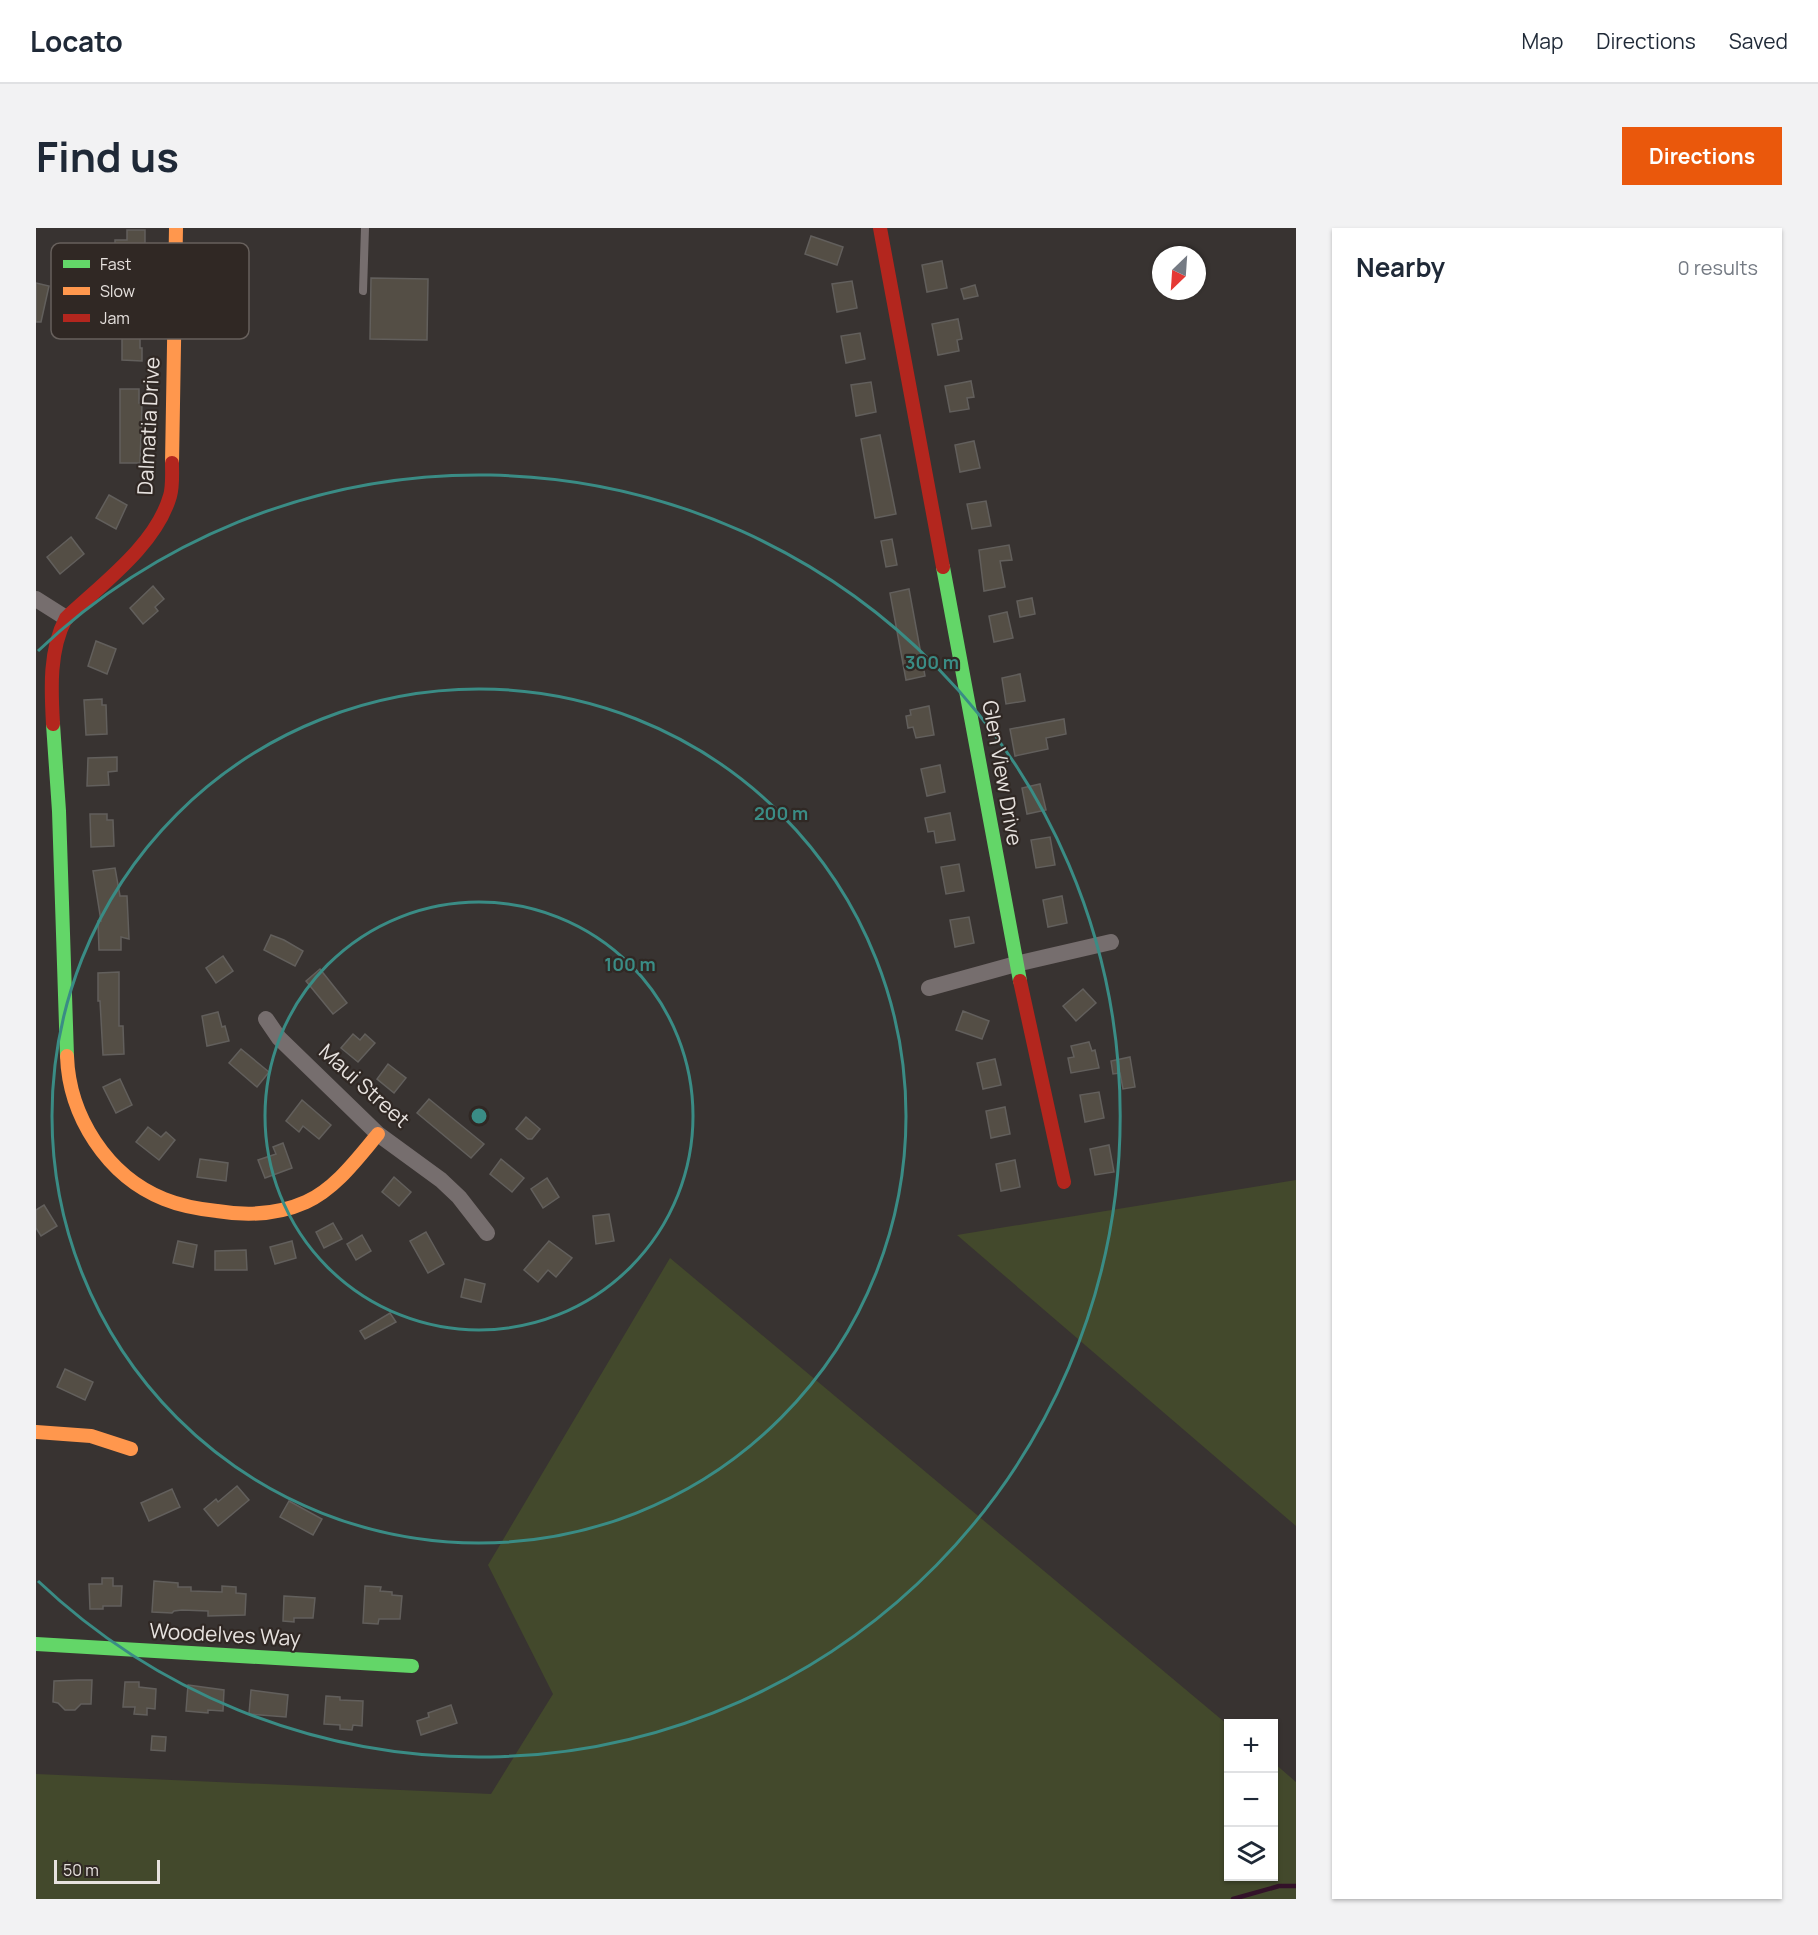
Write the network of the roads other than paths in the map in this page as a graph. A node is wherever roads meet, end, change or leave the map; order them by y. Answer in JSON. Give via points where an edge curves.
{"nodes":[{"id":1,"x":176,"y":228,"type":"edge"},
{"id":2,"x":364,"y":228,"type":"edge"},
{"id":3,"x":880,"y":228,"type":"edge"},
{"id":4,"x":176,"y":243,"type":"edge"},
{"id":5,"x":363,"y":291,"type":"dead end"},
{"id":6,"x":175,"y":339,"type":"edge"},
{"id":7,"x":36,"y":599,"type":"edge"},
{"id":8,"x":66,"y":618,"type":"junction"},
{"id":9,"x":1111,"y":942,"type":"dead end"},
{"id":10,"x":1016,"y":964,"type":"junction"},
{"id":11,"x":929,"y":988,"type":"dead end"},
{"id":12,"x":266,"y":1018,"type":"dead end"},
{"id":13,"x":378,"y":1134,"type":"junction"},
{"id":14,"x":1064,"y":1182,"type":"dead end"},
{"id":15,"x":487,"y":1233,"type":"dead end"},
{"id":16,"x":36,"y":1432,"type":"edge"},
{"id":17,"x":131,"y":1449,"type":"dead end"},
{"id":18,"x":36,"y":1644,"type":"edge"},
{"id":19,"x":412,"y":1666,"type":"dead end"}],
"edges":[{"from":1,"to":4,"type":"street","name":"Dalmatia Drive"},
{"from":2,"to":5,"type":"lane"},
{"from":3,"to":10,"type":"street","name":"Glen View Drive"},
{"from":6,"to":8,"type":"street","name":"Dalmatia Drive","via":[[171,494],[160,520],[141,547]]},
{"from":7,"to":8,"type":"street"},
{"from":8,"to":13,"type":"street","name":"Dalmatia Drive","via":[[54,652],[52,702],[68,1076],[76,1108],[89,1133],[128,1179],[142,1187],[182,1205],[249,1215],[270,1214],[311,1201],[337,1180]]},
{"from":9,"to":10,"type":"street"},
{"from":10,"to":11,"type":"street"},
{"from":10,"to":14,"type":"street","name":"Glen View Drive"},
{"from":12,"to":13,"type":"street","name":"Maui Street","via":[[279,1038]]},
{"from":13,"to":15,"type":"street","name":"Maui Street","via":[[441,1180],[472,1211]]},
{"from":16,"to":17,"type":"street","via":[[91,1436]]},
{"from":18,"to":19,"type":"street","name":"Woodelves Way"}]}
